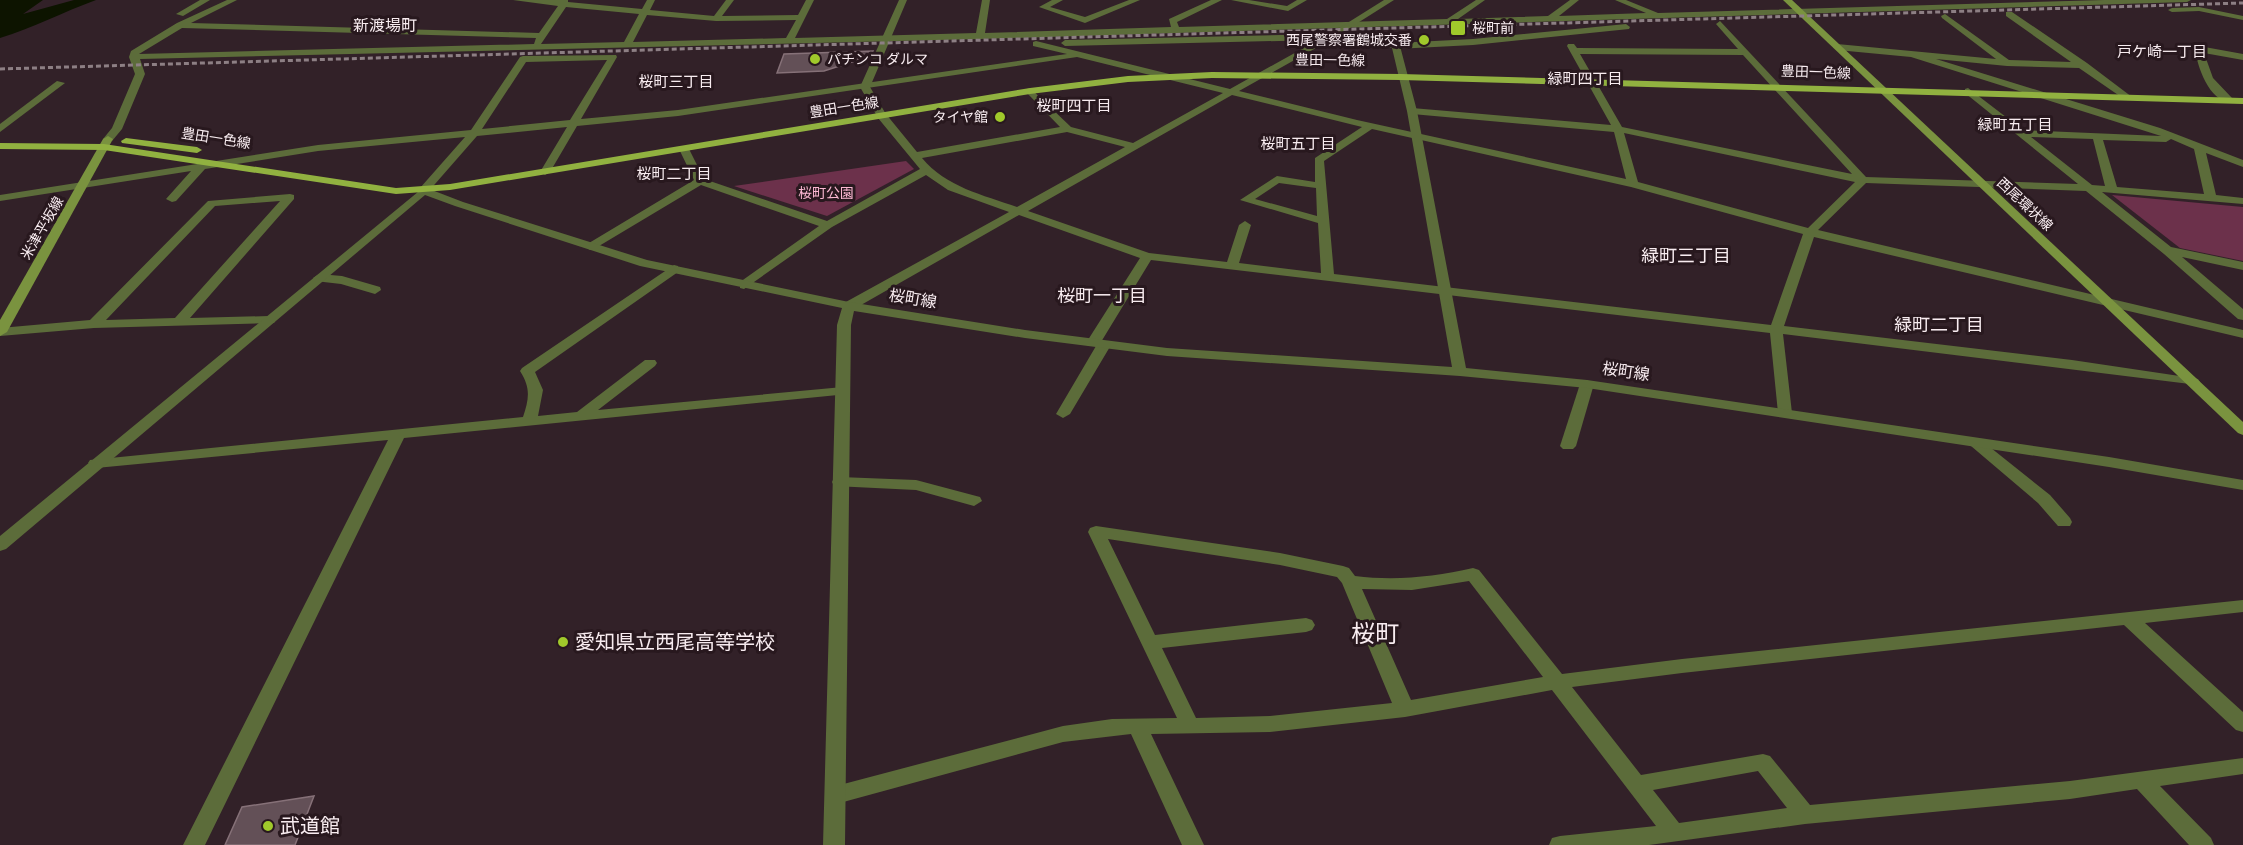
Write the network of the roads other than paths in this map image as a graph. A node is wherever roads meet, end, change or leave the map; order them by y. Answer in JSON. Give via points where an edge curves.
{"nodes":[{"id":1,"x":206,"y":0,"type":"edge"},
{"id":2,"x":233,"y":0,"type":"edge"},
{"id":3,"x":516,"y":0,"type":"edge"},
{"id":4,"x":651,"y":0,"type":"edge"},
{"id":5,"x":730,"y":0,"type":"edge"},
{"id":6,"x":810,"y":0,"type":"edge"},
{"id":7,"x":903,"y":0,"type":"edge"},
{"id":8,"x":986,"y":0,"type":"edge"},
{"id":9,"x":1059,"y":0,"type":"edge"},
{"id":10,"x":1136,"y":0,"type":"edge"},
{"id":11,"x":1218,"y":0,"type":"edge"},
{"id":12,"x":1235,"y":0,"type":"edge"},
{"id":13,"x":1303,"y":0,"type":"edge"},
{"id":14,"x":1390,"y":0,"type":"edge"},
{"id":15,"x":1481,"y":0,"type":"edge"},
{"id":16,"x":1575,"y":0,"type":"edge"},
{"id":17,"x":1619,"y":0,"type":"edge"},
{"id":18,"x":1787,"y":0,"type":"edge"},
{"id":19,"x":1868,"y":0,"type":"edge"},
{"id":20,"x":1952,"y":0,"type":"edge"},
{"id":21,"x":2187,"y":0,"type":"edge"},
{"id":22,"x":1631,"y":1,"type":"edge"},
{"id":23,"x":2098,"y":1,"type":"edge"},
{"id":24,"x":564,"y":2,"type":"edge"},
{"id":25,"x":2029,"y":2,"type":"edge"},
{"id":26,"x":1960,"y":7,"type":"junction"},
{"id":27,"x":2243,"y":8,"type":"edge"},
{"id":28,"x":1288,"y":9,"type":"junction"},
{"id":29,"x":1876,"y":9,"type":"junction"},
{"id":30,"x":2199,"y":9,"type":"junction"},
{"id":31,"x":644,"y":12,"type":"junction"},
{"id":32,"x":2009,"y":14,"type":"junction"},
{"id":33,"x":1719,"y":15,"type":"junction"},
{"id":34,"x":1658,"y":16,"type":"junction"},
{"id":35,"x":1945,"y":16,"type":"junction"},
{"id":36,"x":799,"y":17,"type":"junction"},
{"id":37,"x":2243,"y":18,"type":"edge"},
{"id":38,"x":716,"y":19,"type":"junction"},
{"id":39,"x":1550,"y":19,"type":"junction"},
{"id":40,"x":1807,"y":19,"type":"junction"},
{"id":41,"x":168,"y":20,"type":"dead end"},
{"id":42,"x":1085,"y":20,"type":"junction"},
{"id":43,"x":1832,"y":21,"type":"dead end"},
{"id":44,"x":1448,"y":22,"type":"junction"},
{"id":45,"x":1351,"y":24,"type":"junction"},
{"id":46,"x":1731,"y":24,"type":"dead end"},
{"id":47,"x":180,"y":25,"type":"junction"},
{"id":48,"x":1298,"y":26,"type":"junction"},
{"id":49,"x":1176,"y":29,"type":"junction"},
{"id":50,"x":1088,"y":32,"type":"junction"},
{"id":51,"x":1562,"y":34,"type":"junction"},
{"id":52,"x":542,"y":36,"type":"junction"},
{"id":53,"x":980,"y":36,"type":"junction"},
{"id":54,"x":1329,"y":37,"type":"junction"},
{"id":55,"x":888,"y":38,"type":"junction"},
{"id":56,"x":789,"y":41,"type":"junction"},
{"id":57,"x":1036,"y":44,"type":"junction"},
{"id":58,"x":627,"y":45,"type":"junction"},
{"id":59,"x":1396,"y":46,"type":"junction"},
{"id":60,"x":1836,"y":47,"type":"junction"},
{"id":61,"x":534,"y":48,"type":"junction"},
{"id":62,"x":884,"y":48,"type":"junction"},
{"id":63,"x":1574,"y":51,"type":"junction"},
{"id":64,"x":1744,"y":51,"type":"junction"},
{"id":65,"x":1082,"y":55,"type":"junction"},
{"id":66,"x":1914,"y":55,"type":"junction"},
{"id":67,"x":133,"y":57,"type":"junction"},
{"id":68,"x":2243,"y":57,"type":"edge"},
{"id":69,"x":2007,"y":63,"type":"junction"},
{"id":70,"x":2084,"y":65,"type":"junction"},
{"id":71,"x":1262,"y":73,"type":"junction"},
{"id":72,"x":1401,"y":76,"type":"junction"},
{"id":73,"x":1166,"y":77,"type":"junction"},
{"id":74,"x":1593,"y":82,"type":"junction"},
{"id":75,"x":60,"y":83,"type":"dead end"},
{"id":76,"x":1776,"y":86,"type":"junction"},
{"id":77,"x":865,"y":87,"type":"junction"},
{"id":78,"x":1880,"y":89,"type":"junction"},
{"id":79,"x":1030,"y":91,"type":"junction"},
{"id":80,"x":1230,"y":91,"type":"junction"},
{"id":81,"x":1968,"y":92,"type":"junction"},
{"id":82,"x":2034,"y":93,"type":"junction"},
{"id":83,"x":2127,"y":97,"type":"junction"},
{"id":84,"x":2229,"y":100,"type":"junction"},
{"id":85,"x":2243,"y":100,"type":"edge"},
{"id":86,"x":1412,"y":111,"type":"junction"},
{"id":87,"x":882,"y":116,"type":"junction"},
{"id":88,"x":573,"y":123,"type":"junction"},
{"id":89,"x":1370,"y":126,"type":"junction"},
{"id":90,"x":0,"y":129,"type":"edge"},
{"id":91,"x":1067,"y":129,"type":"junction"},
{"id":92,"x":1618,"y":129,"type":"junction"},
{"id":93,"x":475,"y":132,"type":"junction"},
{"id":94,"x":2019,"y":133,"type":"junction"},
{"id":95,"x":1415,"y":135,"type":"junction"},
{"id":96,"x":2097,"y":136,"type":"junction"},
{"id":97,"x":0,"y":139,"type":"edge"},
{"id":98,"x":2184,"y":140,"type":"junction"},
{"id":99,"x":106,"y":143,"type":"junction"},
{"id":100,"x":0,"y":146,"type":"edge"},
{"id":101,"x":1133,"y":146,"type":"junction"},
{"id":102,"x":2199,"y":147,"type":"junction"},
{"id":103,"x":684,"y":149,"type":"junction"},
{"id":104,"x":915,"y":156,"type":"junction"},
{"id":105,"x":255,"y":159,"type":"junction"},
{"id":106,"x":221,"y":164,"type":"junction"},
{"id":107,"x":2243,"y":164,"type":"edge"},
{"id":108,"x":201,"y":167,"type":"junction"},
{"id":109,"x":926,"y":170,"type":"junction"},
{"id":110,"x":545,"y":172,"type":"junction"},
{"id":111,"x":1863,"y":180,"type":"junction"},
{"id":112,"x":700,"y":182,"type":"junction"},
{"id":113,"x":1633,"y":184,"type":"junction"},
{"id":114,"x":83,"y":186,"type":"junction"},
{"id":115,"x":1321,"y":186,"type":"junction"},
{"id":116,"x":1984,"y":186,"type":"junction"},
{"id":117,"x":2089,"y":188,"type":"junction"},
{"id":118,"x":424,"y":190,"type":"junction"},
{"id":119,"x":2112,"y":190,"type":"junction"},
{"id":120,"x":0,"y":198,"type":"edge"},
{"id":121,"x":172,"y":199,"type":"dead end"},
{"id":122,"x":2211,"y":199,"type":"junction"},
{"id":123,"x":2243,"y":201,"type":"edge"},
{"id":124,"x":1020,"y":211,"type":"junction"},
{"id":125,"x":1324,"y":220,"type":"junction"},
{"id":126,"x":828,"y":225,"type":"junction"},
{"id":127,"x":1245,"y":225,"type":"dead end"},
{"id":128,"x":1810,"y":232,"type":"junction"},
{"id":129,"x":590,"y":246,"type":"junction"},
{"id":130,"x":2168,"y":250,"type":"junction"},
{"id":131,"x":1146,"y":256,"type":"junction"},
{"id":132,"x":1232,"y":266,"type":"junction"},
{"id":133,"x":2243,"y":266,"type":"edge"},
{"id":134,"x":674,"y":269,"type":"junction"},
{"id":135,"x":1328,"y":277,"type":"junction"},
{"id":136,"x":319,"y":278,"type":"junction"},
{"id":137,"x":744,"y":285,"type":"junction"},
{"id":138,"x":375,"y":290,"type":"dead end"},
{"id":139,"x":1443,"y":291,"type":"junction"},
{"id":140,"x":2109,"y":304,"type":"junction"},
{"id":141,"x":849,"y":306,"type":"junction"},
{"id":142,"x":2243,"y":316,"type":"edge"},
{"id":143,"x":269,"y":320,"type":"junction"},
{"id":144,"x":179,"y":322,"type":"junction"},
{"id":145,"x":94,"y":324,"type":"junction"},
{"id":146,"x":1776,"y":330,"type":"junction"},
{"id":147,"x":0,"y":332,"type":"edge"},
{"id":148,"x":2243,"y":334,"type":"edge"},
{"id":149,"x":1099,"y":344,"type":"junction"},
{"id":150,"x":650,"y":363,"type":"dead end"},
{"id":151,"x":1460,"y":372,"type":"junction"},
{"id":152,"x":2193,"y":382,"type":"junction"},
{"id":153,"x":1587,"y":384,"type":"junction"},
{"id":154,"x":843,"y":391,"type":"junction"},
{"id":155,"x":1785,"y":413,"type":"junction"},
{"id":156,"x":1063,"y":414,"type":"dead end"},
{"id":157,"x":581,"y":416,"type":"junction"},
{"id":158,"x":529,"y":422,"type":"junction"},
{"id":159,"x":2243,"y":430,"type":"edge"},
{"id":160,"x":398,"y":434,"type":"junction"},
{"id":161,"x":1976,"y":443,"type":"junction"},
{"id":162,"x":1568,"y":446,"type":"dead end"},
{"id":163,"x":96,"y":463,"type":"junction"},
{"id":164,"x":840,"y":482,"type":"junction"},
{"id":165,"x":2243,"y":485,"type":"edge"},
{"id":166,"x":974,"y":501,"type":"dead end"},
{"id":167,"x":2064,"y":522,"type":"dead end"},
{"id":168,"x":0,"y":545,"type":"edge"},
{"id":169,"x":1350,"y":581,"type":"junction"},
{"id":170,"x":2243,"y":606,"type":"edge"},
{"id":171,"x":2127,"y":618,"type":"junction"},
{"id":172,"x":1306,"y":624,"type":"dead end"},
{"id":173,"x":1150,"y":642,"type":"junction"},
{"id":174,"x":1558,"y":682,"type":"junction"},
{"id":175,"x":1405,"y":709,"type":"junction"},
{"id":176,"x":2243,"y":724,"type":"edge"},
{"id":177,"x":1138,"y":727,"type":"junction"},
{"id":178,"x":1191,"y":727,"type":"junction"},
{"id":179,"x":2243,"y":766,"type":"edge"},
{"id":180,"x":2142,"y":781,"type":"junction"},
{"id":181,"x":1637,"y":784,"type":"junction"},
{"id":182,"x":836,"y":795,"type":"junction"},
{"id":183,"x":1805,"y":815,"type":"junction"},
{"id":184,"x":1674,"y":833,"type":"junction"},
{"id":185,"x":194,"y":845,"type":"edge"},
{"id":186,"x":834,"y":845,"type":"edge"},
{"id":187,"x":1192,"y":845,"type":"edge"},
{"id":188,"x":1560,"y":845,"type":"edge"},
{"id":189,"x":2203,"y":845,"type":"edge"}],
"edges":[{"from":1,"to":41,"type":"street"},
{"from":2,"to":47,"type":"street"},
{"from":3,"to":24,"type":"street"},
{"from":4,"to":31,"type":"street"},
{"from":5,"to":38,"type":"street"},
{"from":6,"to":36,"type":"street"},
{"from":7,"to":55,"type":"street"},
{"from":8,"to":53,"type":"street"},
{"from":9,"to":42,"type":"street","via":[[1043,7]]},
{"from":10,"to":42,"type":"street"},
{"from":11,"to":49,"type":"street","via":[[1172,21]]},
{"from":12,"to":28,"type":"street"},
{"from":13,"to":28,"type":"street"},
{"from":14,"to":45,"type":"street"},
{"from":15,"to":44,"type":"street"},
{"from":16,"to":39,"type":"street"},
{"from":17,"to":22,"type":"street"},
{"from":18,"to":40,"type":"main road","name":"西尾環状線"},
{"from":19,"to":29,"type":"street"},
{"from":20,"to":26,"type":"street"},
{"from":21,"to":23,"type":"street"},
{"from":22,"to":34,"type":"street"},
{"from":23,"to":25,"type":"street"},
{"from":24,"to":31,"type":"street"},
{"from":24,"to":52,"type":"street"},
{"from":25,"to":26,"type":"street"},
{"from":26,"to":29,"type":"street"},
{"from":27,"to":30,"type":"street"},
{"from":28,"to":48,"type":"street"},
{"from":29,"to":40,"type":"street"},
{"from":30,"to":32,"type":"street"},
{"from":30,"to":37,"type":"street"},
{"from":31,"to":38,"type":"street"},
{"from":31,"to":58,"type":"street"},
{"from":32,"to":35,"type":"street"},
{"from":32,"to":70,"type":"street"},
{"from":33,"to":34,"type":"street"},
{"from":33,"to":40,"type":"street"},
{"from":33,"to":46,"type":"street"},
{"from":33,"to":51,"type":"street"},
{"from":33,"to":64,"type":"street"},
{"from":34,"to":39,"type":"street"},
{"from":35,"to":43,"type":"street"},
{"from":35,"to":69,"type":"street"},
{"from":36,"to":38,"type":"street"},
{"from":36,"to":56,"type":"street"},
{"from":39,"to":44,"type":"street"},
{"from":40,"to":60,"type":"main road","name":"西尾環状線"},
{"from":42,"to":50,"type":"street"},
{"from":44,"to":45,"type":"street"},
{"from":45,"to":48,"type":"street"},
{"from":45,"to":54,"type":"street"},
{"from":47,"to":52,"type":"street"},
{"from":47,"to":67,"type":"street","via":[[138,49]]},
{"from":48,"to":49,"type":"street"},
{"from":49,"to":50,"type":"street"},
{"from":50,"to":53,"type":"street"},
{"from":51,"to":59,"type":"street"},
{"from":51,"to":63,"type":"street"},
{"from":52,"to":61,"type":"street"},
{"from":53,"to":55,"type":"street"},
{"from":54,"to":57,"type":"street"},
{"from":54,"to":59,"type":"street"},
{"from":54,"to":71,"type":"street"},
{"from":55,"to":56,"type":"street"},
{"from":55,"to":62,"type":"street"},
{"from":56,"to":58,"type":"street"},
{"from":57,"to":62,"type":"street"},
{"from":57,"to":65,"type":"street"},
{"from":58,"to":61,"type":"street"},
{"from":59,"to":72,"type":"street"},
{"from":60,"to":66,"type":"street"},
{"from":60,"to":78,"type":"main road","name":"西尾環状線"},
{"from":61,"to":67,"type":"street"},
{"from":62,"to":77,"type":"street"},
{"from":63,"to":64,"type":"street"},
{"from":63,"to":74,"type":"street"},
{"from":64,"to":76,"type":"street"},
{"from":65,"to":73,"type":"street"},
{"from":65,"to":77,"type":"street"},
{"from":66,"to":69,"type":"street"},
{"from":66,"to":82,"type":"street"},
{"from":67,"to":99,"type":"street","via":[[140,74],[117,129]]},
{"from":68,"to":84,"type":"street","via":[[2199,50],[2201,68]]},
{"from":69,"to":70,"type":"street"},
{"from":70,"to":83,"type":"street"},
{"from":71,"to":72,"type":"main road","name":"豊田一色線"},
{"from":71,"to":73,"type":"main road","name":"豊田一色線"},
{"from":71,"to":80,"type":"street"},
{"from":72,"to":74,"type":"main road","name":"豊田一色線"},
{"from":72,"to":86,"type":"street"},
{"from":73,"to":79,"type":"main road","name":"豊田一色線"},
{"from":73,"to":80,"type":"street"},
{"from":74,"to":76,"type":"main road","name":"豊田一色線"},
{"from":74,"to":92,"type":"street"},
{"from":75,"to":90,"type":"street"},
{"from":76,"to":78,"type":"main road","name":"豊田一色線"},
{"from":76,"to":111,"type":"street"},
{"from":77,"to":87,"type":"street"},
{"from":77,"to":88,"type":"street"},
{"from":78,"to":81,"type":"main road","name":"豊田一色線"},
{"from":78,"to":116,"type":"main road","name":"西尾環状線"},
{"from":79,"to":87,"type":"main road","name":"豊田一色線"},
{"from":79,"to":91,"type":"street"},
{"from":80,"to":89,"type":"street"},
{"from":80,"to":101,"type":"street"},
{"from":81,"to":82,"type":"main road","name":"豊田一色線"},
{"from":81,"to":94,"type":"street"},
{"from":82,"to":83,"type":"main road","name":"豊田一色線"},
{"from":82,"to":98,"type":"street"},
{"from":83,"to":84,"type":"main road","name":"豊田一色線"},
{"from":84,"to":85,"type":"main road","name":"豊田一色線"},
{"from":86,"to":92,"type":"street"},
{"from":86,"to":95,"type":"street"},
{"from":87,"to":103,"type":"main road","name":"豊田一色線"},
{"from":87,"to":104,"type":"street"},
{"from":88,"to":93,"type":"street"},
{"from":88,"to":93,"type":"street","via":[[613,57],[523,59]]},
{"from":88,"to":110,"type":"street"},
{"from":89,"to":95,"type":"street"},
{"from":89,"to":115,"type":"street","via":[[1319,160]]},
{"from":91,"to":101,"type":"street"},
{"from":91,"to":104,"type":"street"},
{"from":92,"to":111,"type":"street"},
{"from":92,"to":113,"type":"street"},
{"from":93,"to":105,"type":"street","via":[[356,142]]},
{"from":93,"to":118,"type":"street"},
{"from":94,"to":96,"type":"street"},
{"from":94,"to":117,"type":"street"},
{"from":95,"to":113,"type":"street"},
{"from":95,"to":139,"type":"street"},
{"from":96,"to":98,"type":"street"},
{"from":96,"to":119,"type":"street"},
{"from":97,"to":99,"type":"main road","name":"豊田一色線"},
{"from":98,"to":102,"type":"street"},
{"from":99,"to":100,"type":"main road","name":"豊田一色線"},
{"from":99,"to":105,"type":"main road","name":"豊田一色線"},
{"from":99,"to":106,"type":"main road","name":"豊田一色線"},
{"from":99,"to":114,"type":"main road","name":"米津平坂線"},
{"from":101,"to":124,"type":"street"},
{"from":102,"to":107,"type":"street"},
{"from":102,"to":122,"type":"street"},
{"from":103,"to":110,"type":"main road","name":"豊田一色線"},
{"from":103,"to":112,"type":"street"},
{"from":104,"to":109,"type":"street"},
{"from":105,"to":106,"type":"street"},
{"from":105,"to":118,"type":"main road","name":"豊田一色線","via":[[412,184]]},
{"from":106,"to":108,"type":"street"},
{"from":106,"to":118,"type":"main road","name":"豊田一色線","via":[[396,191]]},
{"from":108,"to":114,"type":"street"},
{"from":108,"to":121,"type":"street"},
{"from":109,"to":124,"type":"street","via":[[952,188]]},
{"from":109,"to":126,"type":"street"},
{"from":110,"to":118,"type":"main road","name":"豊田一色線"},
{"from":111,"to":116,"type":"street"},
{"from":111,"to":128,"type":"street"},
{"from":112,"to":126,"type":"street"},
{"from":112,"to":129,"type":"street"},
{"from":113,"to":128,"type":"street"},
{"from":114,"to":120,"type":"street"},
{"from":114,"to":147,"type":"main road","name":"米津平坂線"},
{"from":115,"to":125,"type":"street"},
{"from":115,"to":125,"type":"street","via":[[1277,179],[1246,200]]},
{"from":116,"to":117,"type":"street"},
{"from":116,"to":140,"type":"main road","name":"西尾環状線"},
{"from":117,"to":119,"type":"street"},
{"from":117,"to":130,"type":"street"},
{"from":118,"to":129,"type":"street","name":"桜町線"},
{"from":118,"to":136,"type":"street"},
{"from":119,"to":122,"type":"street"},
{"from":122,"to":123,"type":"street"},
{"from":124,"to":131,"type":"street"},
{"from":124,"to":141,"type":"street"},
{"from":125,"to":135,"type":"street"},
{"from":126,"to":137,"type":"street"},
{"from":127,"to":132,"type":"street"},
{"from":128,"to":140,"type":"street"},
{"from":128,"to":146,"type":"street"},
{"from":129,"to":134,"type":"street","name":"桜町線"},
{"from":130,"to":133,"type":"street"},
{"from":130,"to":142,"type":"street"},
{"from":131,"to":132,"type":"street"},
{"from":131,"to":149,"type":"street"},
{"from":132,"to":135,"type":"street"},
{"from":134,"to":137,"type":"street","name":"桜町線"},
{"from":134,"to":158,"type":"street","via":[[527,371],[538,393]]},
{"from":135,"to":139,"type":"street"},
{"from":136,"to":138,"type":"street"},
{"from":136,"to":143,"type":"street"},
{"from":137,"to":141,"type":"street","name":"桜町線"},
{"from":139,"to":146,"type":"street"},
{"from":139,"to":151,"type":"street"},
{"from":140,"to":148,"type":"street"},
{"from":140,"to":152,"type":"main road","name":"西尾環状線"},
{"from":141,"to":149,"type":"street","name":"桜町線"},
{"from":141,"to":154,"type":"street","via":[[844,325]]},
{"from":143,"to":144,"type":"street"},
{"from":143,"to":163,"type":"street"},
{"from":144,"to":145,"type":"street"},
{"from":144,"to":145,"type":"street","via":[[290,197],[212,202]]},
{"from":145,"to":147,"type":"street"},
{"from":146,"to":152,"type":"street"},
{"from":146,"to":155,"type":"street"},
{"from":149,"to":151,"type":"street","name":"桜町線"},
{"from":149,"to":156,"type":"street"},
{"from":150,"to":157,"type":"street"},
{"from":151,"to":153,"type":"street","name":"桜町線"},
{"from":152,"to":159,"type":"main road","name":"西尾環状線"},
{"from":153,"to":155,"type":"street","name":"桜町線"},
{"from":153,"to":162,"type":"street"},
{"from":154,"to":157,"type":"street"},
{"from":154,"to":164,"type":"street"},
{"from":155,"to":161,"type":"street","name":"桜町線"},
{"from":157,"to":158,"type":"street"},
{"from":158,"to":160,"type":"street"},
{"from":160,"to":163,"type":"street"},
{"from":160,"to":185,"type":"street"},
{"from":161,"to":165,"type":"street","name":"桜町線"},
{"from":161,"to":167,"type":"street","via":[[2044,499]]},
{"from":163,"to":168,"type":"street"},
{"from":164,"to":166,"type":"street","via":[[916,485]]},
{"from":164,"to":182,"type":"street"},
{"from":169,"to":173,"type":"street","via":[[1343,572],[1280,559],[1096,532]]},
{"from":169,"to":174,"type":"street","via":[[1404,587],[1473,574]]},
{"from":169,"to":175,"type":"street"},
{"from":170,"to":171,"type":"street"},
{"from":171,"to":174,"type":"street"},
{"from":171,"to":176,"type":"street"},
{"from":172,"to":173,"type":"street"},
{"from":173,"to":178,"type":"street"},
{"from":174,"to":175,"type":"street"},
{"from":174,"to":181,"type":"street"},
{"from":175,"to":178,"type":"street","via":[[1270,724]]},
{"from":177,"to":178,"type":"street"},
{"from":177,"to":182,"type":"street","via":[[1063,734]]},
{"from":177,"to":187,"type":"street"},
{"from":179,"to":180,"type":"street"},
{"from":180,"to":183,"type":"street"},
{"from":180,"to":189,"type":"street"},
{"from":181,"to":183,"type":"street","via":[[1763,762]]},
{"from":181,"to":184,"type":"street"},
{"from":182,"to":186,"type":"street"},
{"from":183,"to":184,"type":"street"},
{"from":184,"to":188,"type":"street"}]}
